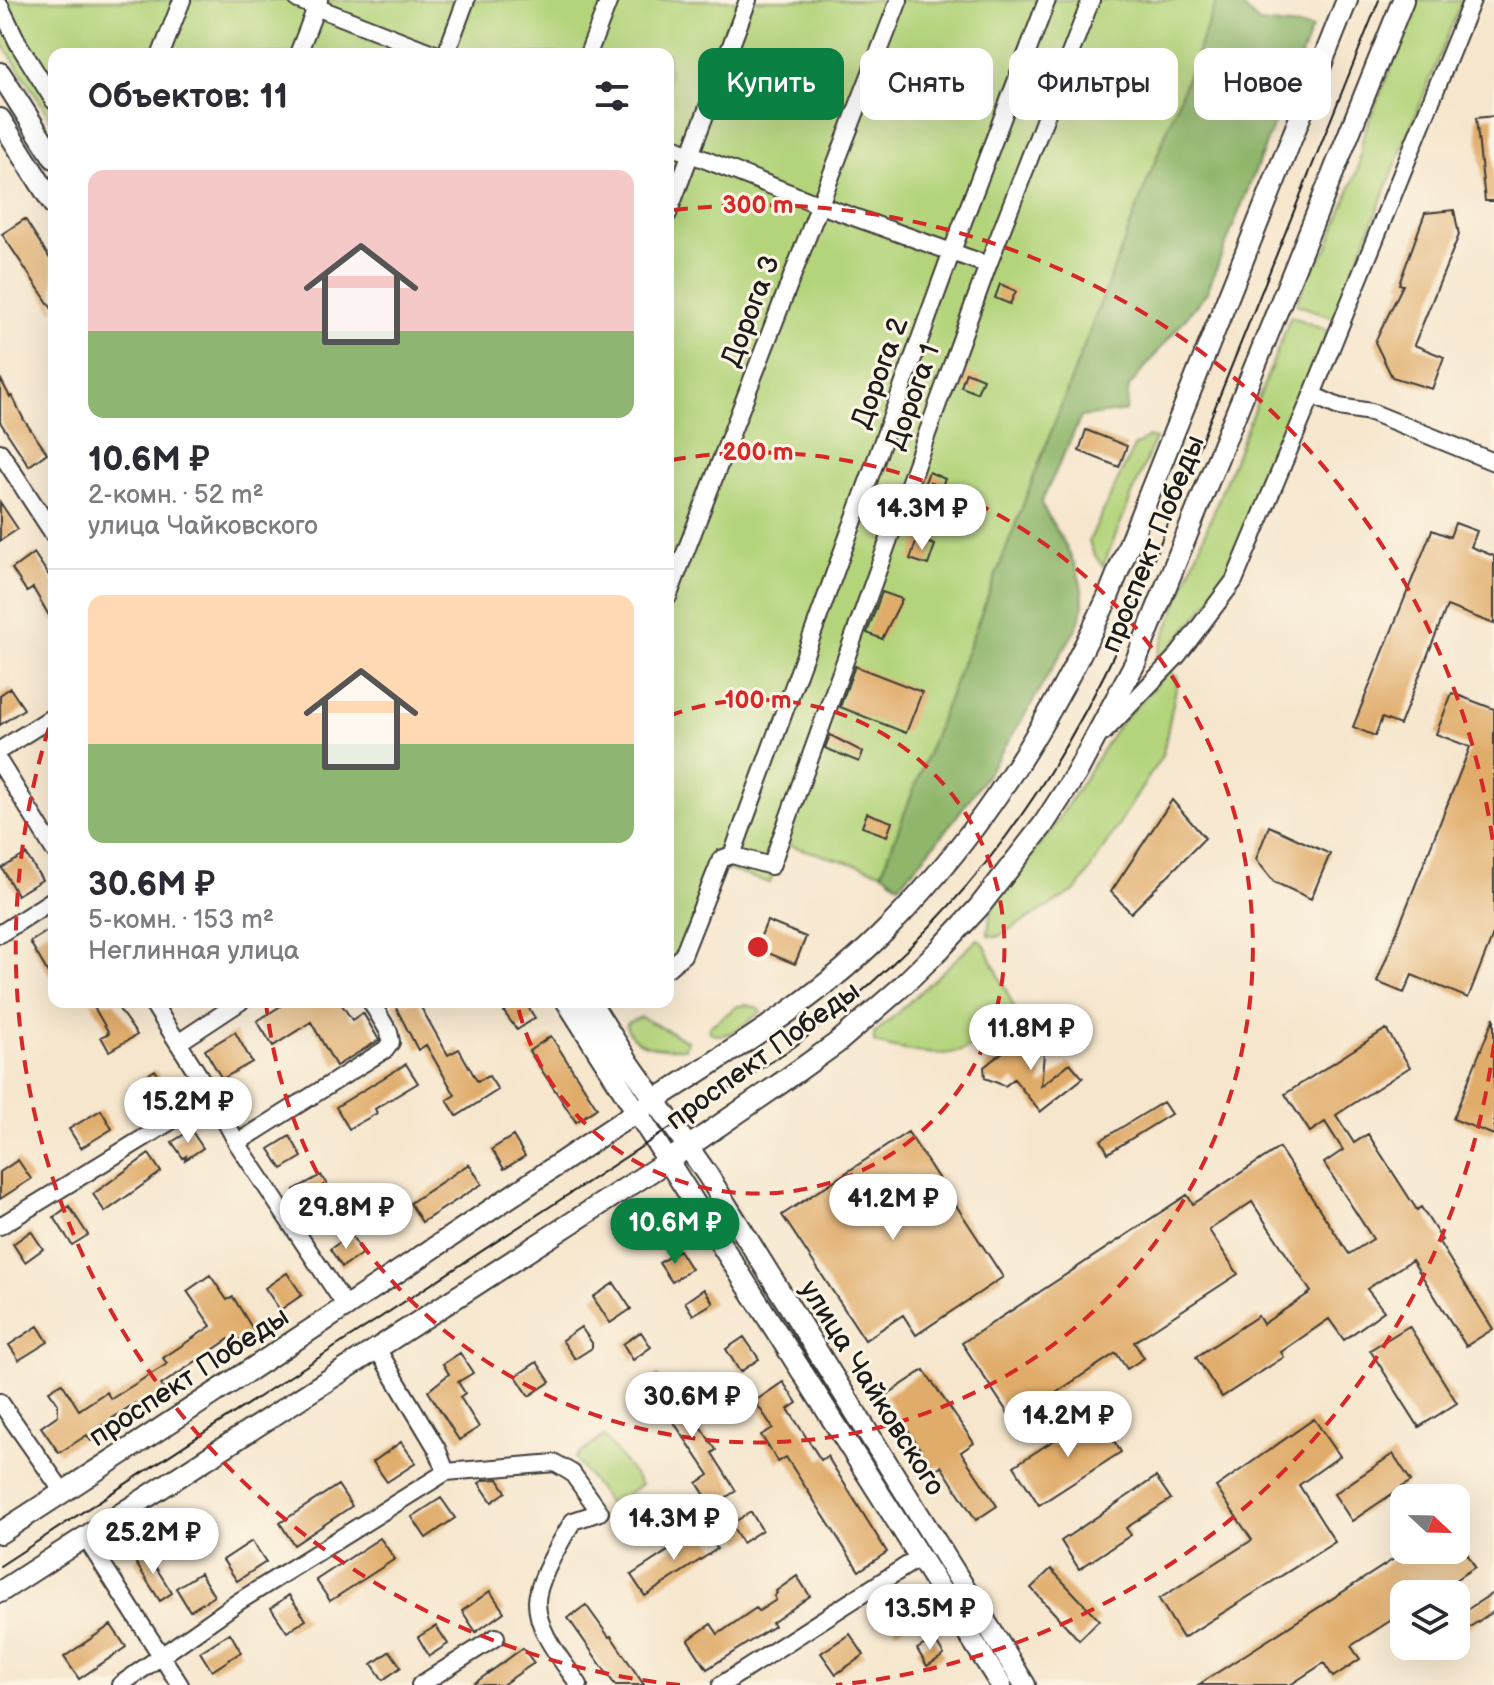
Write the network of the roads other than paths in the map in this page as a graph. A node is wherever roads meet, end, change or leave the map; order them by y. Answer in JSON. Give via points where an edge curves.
{"nodes":[{"id":1,"x":182,"y":0,"type":"edge"},
{"id":2,"x":298,"y":0,"type":"edge"},
{"id":3,"x":466,"y":0,"type":"edge"},
{"id":4,"x":609,"y":0,"type":"edge"},
{"id":5,"x":748,"y":0,"type":"edge"},
{"id":6,"x":899,"y":0,"type":"edge"},
{"id":7,"x":1047,"y":0,"type":"edge"},
{"id":8,"x":1091,"y":0,"type":"edge"},
{"id":9,"x":1347,"y":0,"type":"edge"},
{"id":10,"x":1403,"y":0,"type":"edge"},
{"id":11,"x":1472,"y":0,"type":"edge"},
{"id":12,"x":317,"y":4,"type":"edge"},
{"id":13,"x":0,"y":6,"type":"edge"},
{"id":14,"x":163,"y":48,"type":"edge"},
{"id":15,"x":300,"y":48,"type":"edge"},
{"id":16,"x":421,"y":48,"type":"edge"},
{"id":17,"x":448,"y":48,"type":"edge"},
{"id":18,"x":590,"y":48,"type":"edge"},
{"id":19,"x":0,"y":73,"type":"edge"},
{"id":20,"x":48,"y":91,"type":"edge"},
{"id":21,"x":0,"y":119,"type":"edge"},
{"id":22,"x":6,"y":142,"type":"edge"},
{"id":23,"x":674,"y":147,"type":"edge"},
{"id":24,"x":48,"y":149,"type":"edge"},
{"id":25,"x":690,"y":154,"type":"junction"},
{"id":26,"x":48,"y":197,"type":"edge"},
{"id":27,"x":674,"y":198,"type":"edge"},
{"id":28,"x":820,"y":205,"type":"junction"},
{"id":29,"x":952,"y":251,"type":"junction"},
{"id":30,"x":988,"y":265,"type":"junction"},
{"id":31,"x":1312,"y":395,"type":"junction"},
{"id":32,"x":0,"y":452,"type":"edge"},
{"id":33,"x":1494,"y":462,"type":"edge"},
{"id":34,"x":48,"y":526,"type":"edge"},
{"id":35,"x":674,"y":582,"type":"edge"},
{"id":36,"x":48,"y":720,"type":"edge"},
{"id":37,"x":1094,"y":743,"type":"junction"},
{"id":38,"x":0,"y":750,"type":"edge"},
{"id":39,"x":0,"y":763,"type":"edge"},
{"id":40,"x":48,"y":840,"type":"edge"},
{"id":41,"x":732,"y":855,"type":"junction"},
{"id":42,"x":48,"y":903,"type":"edge"},
{"id":43,"x":0,"y":934,"type":"edge"},
{"id":44,"x":674,"y":963,"type":"edge"},
{"id":45,"x":156,"y":1008,"type":"edge"},
{"id":46,"x":231,"y":1008,"type":"edge"},
{"id":47,"x":375,"y":1008,"type":"edge"},
{"id":48,"x":572,"y":1008,"type":"edge"},
{"id":49,"x":593,"y":1008,"type":"edge"},
{"id":50,"x":178,"y":1043,"type":"junction"},
{"id":51,"x":212,"y":1096,"type":"junction"},
{"id":52,"x":646,"y":1105,"type":"junction"},
{"id":53,"x":237,"y":1143,"type":"junction"},
{"id":54,"x":688,"y":1146,"type":"junction"},
{"id":55,"x":669,"y":1160,"type":"junction"},
{"id":56,"x":0,"y":1226,"type":"edge"},
{"id":57,"x":347,"y":1308,"type":"junction"},
{"id":58,"x":376,"y":1347,"type":"junction"},
{"id":59,"x":0,"y":1402,"type":"edge"},
{"id":60,"x":446,"y":1472,"type":"junction"},
{"id":61,"x":63,"y":1492,"type":"junction"},
{"id":62,"x":0,"y":1533,"type":"edge"},
{"id":63,"x":85,"y":1537,"type":"junction"},
{"id":64,"x":920,"y":1557,"type":"junction"},
{"id":65,"x":0,"y":1592,"type":"edge"},
{"id":66,"x":496,"y":1637,"type":"dead end"},
{"id":67,"x":161,"y":1656,"type":"junction"},
{"id":68,"x":120,"y":1685,"type":"edge"},
{"id":69,"x":180,"y":1685,"type":"edge"},
{"id":70,"x":420,"y":1685,"type":"edge"},
{"id":71,"x":579,"y":1685,"type":"edge"},
{"id":72,"x":721,"y":1685,"type":"edge"},
{"id":73,"x":1001,"y":1685,"type":"edge"},
{"id":74,"x":1025,"y":1685,"type":"edge"}],
"edges":[{"from":1,"to":14,"type":"street"},
{"from":2,"to":12,"type":"street"},
{"from":3,"to":17,"type":"street"},
{"from":4,"to":18,"type":"street"},
{"from":5,"to":25,"type":"street"},
{"from":6,"to":28,"type":"street","name":"Дорога 3"},
{"from":7,"to":29,"type":"street","name":"Дорога 2"},
{"from":8,"to":30,"type":"street","name":"Дорога 1"},
{"from":9,"to":52,"type":"main road","name":"проспект Победы","via":[[1108,597],[1060,697],[1009,782],[936,876],[854,961],[801,1004]]},
{"from":10,"to":37,"type":"main road","name":"проспект Победы","via":[[1170,581]]},
{"from":11,"to":31,"type":"street"},
{"from":12,"to":15,"type":"street"},
{"from":12,"to":16,"type":"street"},
{"from":13,"to":20,"type":"street"},
{"from":19,"to":24,"type":"main road"},
{"from":21,"to":22,"type":"main road"},
{"from":22,"to":26,"type":"main road"},
{"from":23,"to":25,"type":"street"},
{"from":25,"to":27,"type":"street"},
{"from":25,"to":28,"type":"street"},
{"from":28,"to":29,"type":"street"},
{"from":28,"to":35,"type":"street","name":"Дорога 3"},
{"from":29,"to":30,"type":"street"},
{"from":29,"to":41,"type":"street","name":"Дорога 2"},
{"from":30,"to":41,"type":"street","name":"Дорога 1","via":[[771,866]]},
{"from":31,"to":33,"type":"street","via":[[1339,407],[1371,412]]},
{"from":31,"to":37,"type":"street","via":[[1234,581],[1178,655]]},
{"from":32,"to":34,"type":"street"},
{"from":36,"to":38,"type":"street"},
{"from":37,"to":54,"type":"main road","name":"проспект Победы","via":[[1015,863],[941,948],[837,1043]]},
{"from":39,"to":40,"type":"street"},
{"from":41,"to":44,"type":"street","name":"Дорога 2","via":[[721,859],[683,955]]},
{"from":42,"to":43,"type":"street"},
{"from":45,"to":50,"type":"street"},
{"from":46,"to":50,"type":"street"},
{"from":47,"to":53,"type":"street","via":[[389,1032],[386,1049]]},
{"from":48,"to":52,"type":"main road","name":"улица Чайковского"},
{"from":49,"to":52,"type":"main road","name":"улица Чайковского"},
{"from":50,"to":51,"type":"street"},
{"from":51,"to":53,"type":"street"},
{"from":51,"to":56,"type":"street"},
{"from":52,"to":54,"type":"main road","name":"улица Чайковского"},
{"from":52,"to":55,"type":"main road","name":"улица Чайковского"},
{"from":52,"to":57,"type":"main road","name":"проспект Победы"},
{"from":53,"to":57,"type":"street"},
{"from":54,"to":55,"type":"main road","name":"проспект Победы"},
{"from":54,"to":74,"type":"main road","name":"улица Чайковского"},
{"from":55,"to":58,"type":"main road","name":"проспект Победы"},
{"from":55,"to":64,"type":"main road","name":"улица Чайковского"},
{"from":57,"to":61,"type":"main road","name":"проспект Победы"},
{"from":58,"to":60,"type":"street"},
{"from":58,"to":63,"type":"main road","name":"проспект Победы"},
{"from":59,"to":61,"type":"street"},
{"from":60,"to":67,"type":"street","via":[[251,1593]]},
{"from":60,"to":71,"type":"street","via":[[555,1463],[572,1473],[600,1512],[573,1521],[556,1548],[537,1601],[546,1636]]},
{"from":61,"to":62,"type":"main road","name":"проспект Победы"},
{"from":63,"to":65,"type":"main road","name":"проспект Победы"},
{"from":63,"to":67,"type":"street"},
{"from":64,"to":72,"type":"street"},
{"from":64,"to":73,"type":"main road","name":"улица Чайковского"},
{"from":66,"to":70,"type":"street"},
{"from":67,"to":68,"type":"street"},
{"from":67,"to":69,"type":"street"}]}
